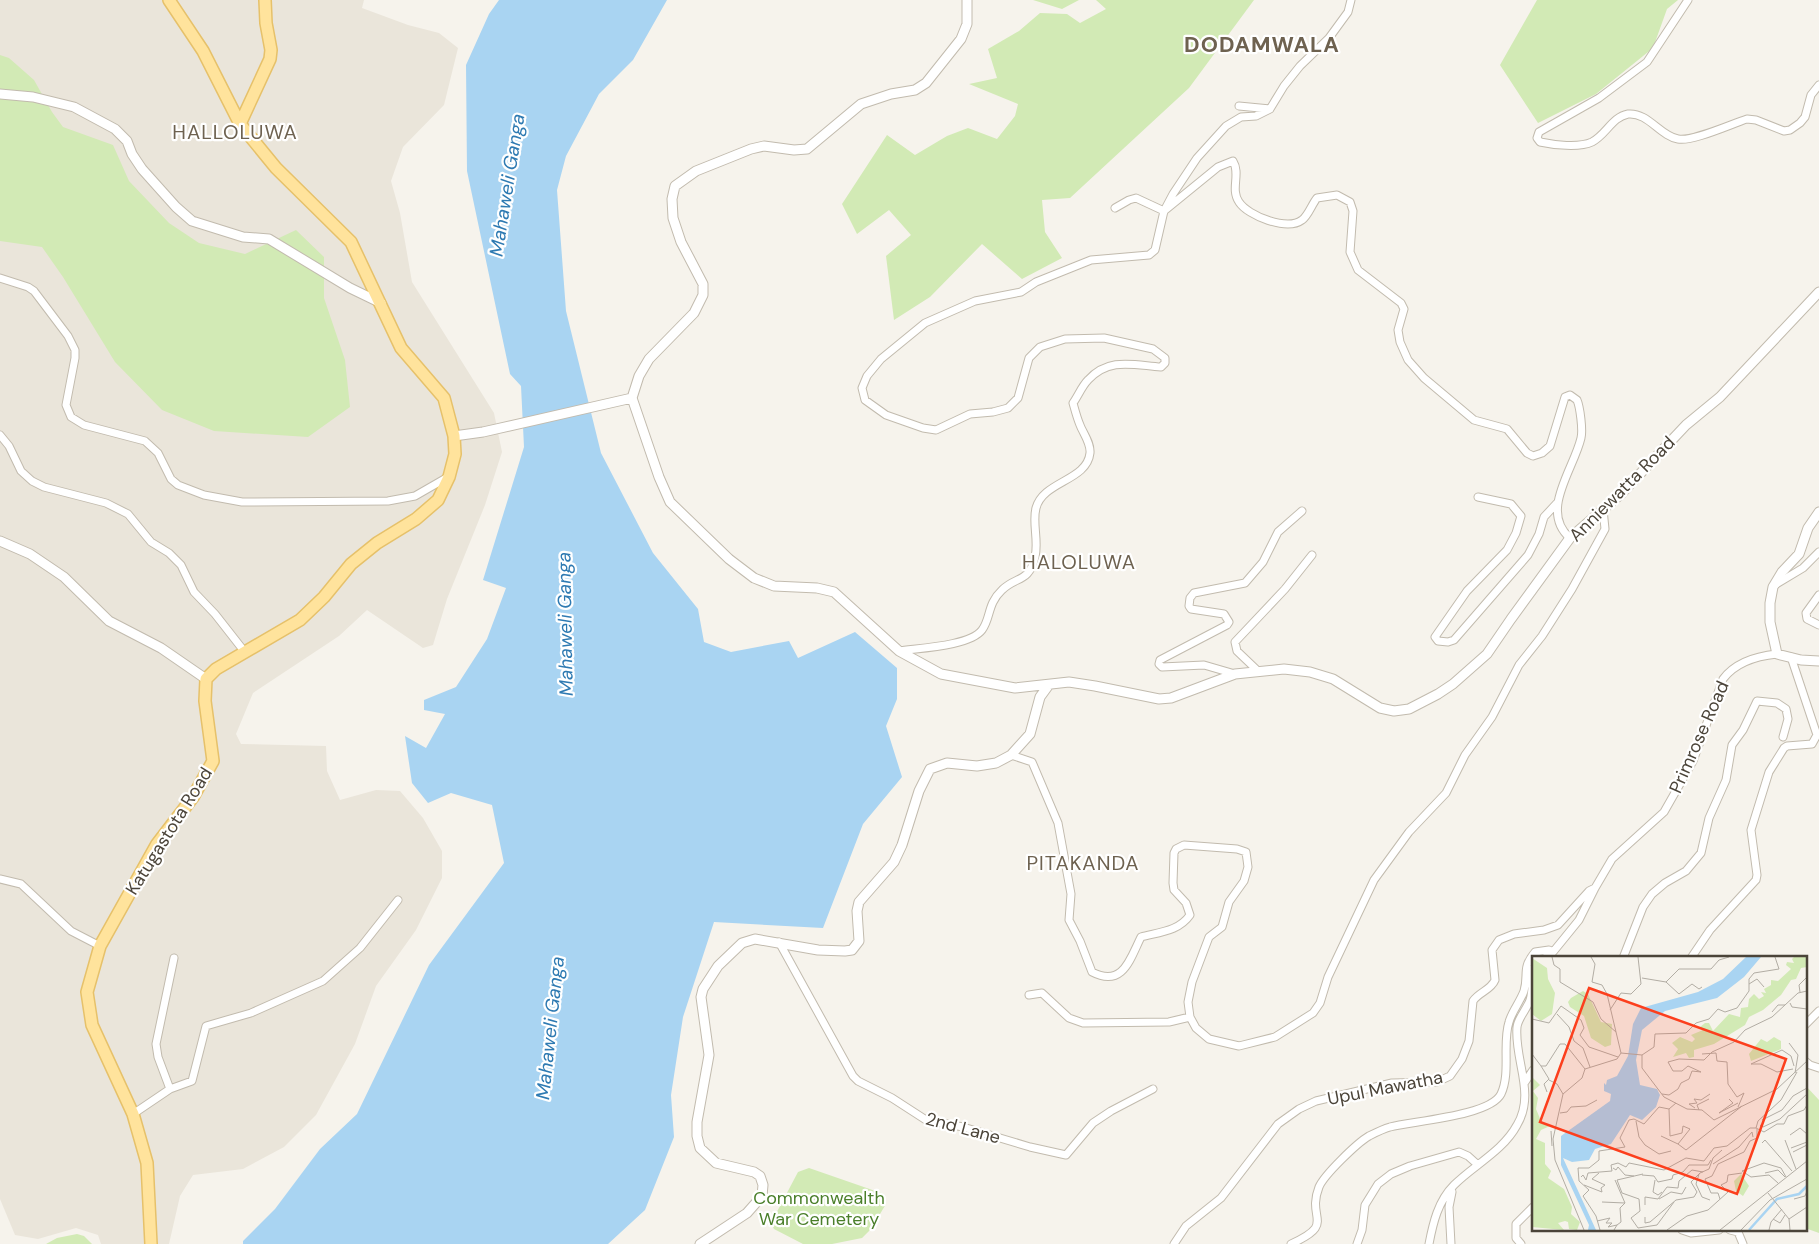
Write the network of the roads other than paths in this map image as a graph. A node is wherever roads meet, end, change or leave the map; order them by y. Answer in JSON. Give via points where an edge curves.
{"nodes":[{"id":1,"x":169,"y":0,"type":"edge"},
{"id":2,"x":265,"y":0,"type":"edge"},
{"id":3,"x":967,"y":0,"type":"edge"},
{"id":4,"x":1351,"y":0,"type":"edge"},
{"id":5,"x":1688,"y":0,"type":"edge"},
{"id":6,"x":1819,"y":85,"type":"edge"},
{"id":7,"x":0,"y":94,"type":"edge"},
{"id":8,"x":1239,"y":106,"type":"dead end"},
{"id":9,"x":1270,"y":109,"type":"junction"},
{"id":10,"x":240,"y":124,"type":"junction"},
{"id":11,"x":1115,"y":208,"type":"dead end"},
{"id":12,"x":1164,"y":212,"type":"junction"},
{"id":13,"x":0,"y":278,"type":"edge"},
{"id":14,"x":1819,"y":292,"type":"edge"},
{"id":15,"x":381,"y":303,"type":"junction"},
{"id":16,"x":632,"y":398,"type":"junction"},
{"id":17,"x":0,"y":435,"type":"edge"},
{"id":18,"x":454,"y":436,"type":"junction"},
{"id":19,"x":449,"y":477,"type":"junction"},
{"id":20,"x":1478,"y":497,"type":"dead end"},
{"id":21,"x":1557,"y":503,"type":"junction"},
{"id":22,"x":1603,"y":509,"type":"junction"},
{"id":23,"x":1302,"y":511,"type":"dead end"},
{"id":24,"x":1819,"y":512,"type":"edge"},
{"id":25,"x":1570,"y":538,"type":"junction"},
{"id":26,"x":0,"y":540,"type":"edge"},
{"id":27,"x":1819,"y":552,"type":"edge"},
{"id":28,"x":1312,"y":555,"type":"dead end"},
{"id":29,"x":1773,"y":587,"type":"junction"},
{"id":30,"x":1819,"y":596,"type":"edge"},
{"id":31,"x":1819,"y":626,"type":"edge"},
{"id":32,"x":244,"y":651,"type":"junction"},
{"id":33,"x":899,"y":651,"type":"junction"},
{"id":34,"x":1777,"y":654,"type":"junction"},
{"id":35,"x":1790,"y":657,"type":"junction"},
{"id":36,"x":1819,"y":661,"type":"edge"},
{"id":37,"x":1259,"y":672,"type":"junction"},
{"id":38,"x":1235,"y":674,"type":"junction"},
{"id":39,"x":206,"y":679,"type":"junction"},
{"id":40,"x":1048,"y":686,"type":"junction"},
{"id":41,"x":1783,"y":737,"type":"dead end"},
{"id":42,"x":1011,"y":755,"type":"junction"},
{"id":43,"x":0,"y":879,"type":"edge"},
{"id":44,"x":1595,"y":888,"type":"junction"},
{"id":45,"x":398,"y":900,"type":"dead end"},
{"id":46,"x":778,"y":942,"type":"junction"},
{"id":47,"x":100,"y":946,"type":"junction"},
{"id":48,"x":1552,"y":952,"type":"junction"},
{"id":49,"x":1547,"y":956,"type":"edge"},
{"id":50,"x":1624,"y":956,"type":"edge"},
{"id":51,"x":1692,"y":956,"type":"edge"},
{"id":52,"x":174,"y":958,"type":"dead end"},
{"id":53,"x":1532,"y":980,"type":"edge"},
{"id":54,"x":1029,"y":995,"type":"dead end"},
{"id":55,"x":1819,"y":1011,"type":"edge"},
{"id":56,"x":1190,"y":1017,"type":"junction"},
{"id":57,"x":1806,"y":1024,"type":"edge"},
{"id":58,"x":1806,"y":1062,"type":"edge"},
{"id":59,"x":1819,"y":1068,"type":"edge"},
{"id":60,"x":1532,"y":1072,"type":"edge"},
{"id":61,"x":1525,"y":1082,"type":"junction"},
{"id":62,"x":170,"y":1089,"type":"junction"},
{"id":63,"x":1153,"y":1089,"type":"dead end"},
{"id":64,"x":133,"y":1114,"type":"junction"},
{"id":65,"x":1478,"y":1165,"type":"junction"},
{"id":66,"x":1453,"y":1186,"type":"junction"},
{"id":67,"x":1532,"y":1208,"type":"edge"},
{"id":68,"x":1689,"y":1232,"type":"edge"},
{"id":69,"x":1701,"y":1232,"type":"edge"},
{"id":70,"x":1738,"y":1232,"type":"edge"},
{"id":71,"x":151,"y":1244,"type":"edge"},
{"id":72,"x":700,"y":1244,"type":"edge"},
{"id":73,"x":1174,"y":1244,"type":"edge"},
{"id":74,"x":1291,"y":1244,"type":"edge"},
{"id":75,"x":1357,"y":1244,"type":"edge"},
{"id":76,"x":1429,"y":1244,"type":"edge"},
{"id":77,"x":1451,"y":1244,"type":"edge"},
{"id":78,"x":1521,"y":1244,"type":"edge"},
{"id":79,"x":1743,"y":1244,"type":"edge"}],
"edges":[{"from":1,"to":10,"type":"main road","via":[[203,51]]},
{"from":2,"to":10,"type":"main road","via":[[270,59]]},
{"from":3,"to":16,"type":"street","via":[[967,24],[961,39],[926,83],[915,90],[861,104],[807,149],[764,146],[751,149],[696,171],[676,186],[672,200],[673,218],[681,242],[703,284],[703,295],[694,313],[649,358]]},
{"from":4,"to":9,"type":"street","via":[[1348,12],[1329,38],[1300,66]]},
{"from":5,"to":6,"type":"street","via":[[1648,62],[1599,98],[1539,132],[1537,138],[1540,142],[1554,145],[1593,142],[1617,119],[1629,114],[1643,117],[1666,136],[1680,140],[1698,137],[1747,119],[1790,130],[1805,117],[1811,95]]},
{"from":7,"to":15,"type":"street","via":[[33,97],[74,107],[115,129],[127,141],[142,169],[192,221],[243,237],[268,239]]},
{"from":8,"to":9,"type":"street"},
{"from":9,"to":12,"type":"street","via":[[1256,116],[1241,117],[1226,126],[1197,158]]},
{"from":10,"to":15,"type":"main road","via":[[276,168],[350,242]]},
{"from":11,"to":12,"type":"street","via":[[1136,198]]},
{"from":12,"to":21,"type":"street","via":[[1218,167],[1233,161],[1237,168],[1234,191],[1239,203],[1267,221],[1295,223],[1302,220],[1316,198],[1337,195],[1350,202],[1353,211],[1350,252],[1358,270],[1401,303],[1404,309],[1398,330],[1400,342],[1408,360],[1424,378],[1474,420],[1507,429],[1527,453],[1534,456],[1550,446],[1565,397],[1570,395],[1577,400],[1582,436]]},
{"from":12,"to":33,"type":"street","via":[[1155,250],[1149,255],[1091,260],[1036,282],[1021,292],[976,302],[947,313],[925,323],[881,359],[867,376],[862,388],[865,400],[886,415],[936,430],[970,414],[1008,408],[1018,398],[1029,358],[1040,347],[1066,339],[1104,338],[1153,349],[1166,358],[1161,367],[1107,366],[1088,380],[1073,403],[1090,452],[1086,462],[1076,473],[1043,493],[1036,508],[1036,555],[1032,568],[996,595],[982,629],[974,638]]},
{"from":13,"to":19,"type":"street","via":[[28,286],[34,291],[68,336],[75,350],[66,405],[71,417],[84,425],[145,441],[158,453],[171,479],[178,484],[204,495],[242,502],[388,501],[415,496]]},
{"from":14,"to":22,"type":"street","name":"Anniewatta Road","via":[[1720,397],[1686,425],[1622,494]]},
{"from":15,"to":18,"type":"main road","via":[[401,348],[444,398]]},
{"from":16,"to":18,"type":"street"},
{"from":16,"to":33,"type":"street","name":"Anniewatta Road","via":[[670,502],[729,559],[754,578],[774,586],[834,592]]},
{"from":17,"to":32,"type":"street","via":[[32,482],[106,503],[128,514],[151,542],[181,565],[194,592]]},
{"from":18,"to":19,"type":"main road","via":[[455,454]]},
{"from":19,"to":32,"type":"main road","via":[[438,500],[351,564],[300,620]]},
{"from":20,"to":21,"type":"street","via":[[1511,504],[1521,516],[1507,550],[1467,591],[1435,638],[1438,641],[1454,640],[1528,555],[1544,517]]},
{"from":21,"to":25,"type":"street","via":[[1560,525]]},
{"from":22,"to":25,"type":"street","name":"Anniewatta Road"},
{"from":22,"to":56,"type":"street","via":[[1605,529],[1572,589],[1519,666],[1446,793],[1409,832],[1374,880],[1313,1013],[1275,1037],[1239,1046],[1209,1039],[1196,1028]]},
{"from":23,"to":38,"type":"street","via":[[1278,532],[1263,562],[1245,583],[1194,593],[1190,598],[1191,609],[1224,614],[1227,625],[1160,660],[1159,664],[1162,667],[1204,665]]},
{"from":24,"to":29,"type":"street","via":[[1808,528],[1799,554]]},
{"from":25,"to":37,"type":"street","name":"Anniewatta Road","via":[[1487,654],[1453,684],[1409,709],[1394,711],[1380,708],[1333,679],[1310,672],[1284,669]]},
{"from":26,"to":39,"type":"street","via":[[30,554],[64,577],[109,621],[161,648]]},
{"from":27,"to":29,"type":"street","via":[[1803,568]]},
{"from":28,"to":37,"type":"street","via":[[1285,590],[1235,642],[1237,651]]},
{"from":29,"to":34,"type":"street","via":[[1770,622]]},
{"from":30,"to":31,"type":"street","via":[[1806,612],[1807,619]]},
{"from":32,"to":39,"type":"main road","via":[[216,668]]},
{"from":33,"to":40,"type":"street","name":"Anniewatta Road","via":[[940,674],[1015,688]]},
{"from":34,"to":35,"type":"street"},
{"from":34,"to":44,"type":"street","name":"Primrose Road","via":[[1744,663],[1729,671],[1723,679],[1693,761],[1664,812],[1612,859]]},
{"from":35,"to":36,"type":"street"},
{"from":35,"to":51,"type":"street","via":[[1817,735],[1812,744],[1784,748],[1769,772],[1751,830],[1756,880],[1710,930]]},
{"from":37,"to":38,"type":"street","name":"Anniewatta Road"},
{"from":38,"to":40,"type":"street","name":"Anniewatta Road","via":[[1159,700],[1069,682]]},
{"from":39,"to":47,"type":"main road","name":"Katugastota Road","via":[[205,701],[214,761],[193,797],[156,844]]},
{"from":40,"to":42,"type":"street","via":[[1040,697],[1030,734]]},
{"from":41,"to":50,"type":"street","via":[[1788,719],[1786,709],[1777,703],[1758,702],[1732,746],[1726,780],[1709,818],[1701,853],[1686,871],[1652,894],[1643,907]]},
{"from":42,"to":46,"type":"street","via":[[996,763],[977,766],[947,763],[930,769],[894,862],[859,902],[856,911],[859,941],[852,950],[818,950]]},
{"from":42,"to":56,"type":"street","via":[[1032,762],[1058,823],[1071,894],[1069,920],[1092,972],[1100,976],[1115,977],[1124,970],[1142,937],[1178,927],[1190,915],[1186,903],[1174,890],[1176,849],[1184,845],[1246,852],[1248,867],[1244,880],[1229,902],[1222,927],[1209,937],[1192,982],[1188,1002]]},
{"from":43,"to":47,"type":"street","via":[[21,884],[71,931]]},
{"from":44,"to":48,"type":"street","name":"Primrose Road","via":[[1579,920]]},
{"from":44,"to":73,"type":"street","name":"Upul Mawatha","via":[[1588,891],[1558,925],[1499,940],[1492,950],[1495,980],[1473,1001],[1469,1041],[1450,1076],[1437,1082],[1392,1083],[1316,1101],[1299,1109],[1278,1124],[1221,1198],[1186,1226]]},
{"from":45,"to":62,"type":"street","via":[[360,948],[323,981],[251,1013],[206,1026],[192,1081]]},
{"from":46,"to":63,"type":"street","name":"2nd Lane","via":[[853,1076],[858,1082],[892,1098],[926,1120],[1066,1155],[1093,1123]]},
{"from":46,"to":72,"type":"street","via":[[755,939],[742,943],[718,966],[703,988],[701,997],[709,1055],[697,1122],[700,1148],[716,1163],[754,1172],[760,1176],[763,1186],[762,1196],[747,1214]]},
{"from":47,"to":64,"type":"main road","name":"Katugastota Road","via":[[87,992],[92,1025]]},
{"from":48,"to":49,"type":"street","name":"Primrose Road"},
{"from":48,"to":74,"type":"street","via":[[1535,952],[1527,962],[1524,991],[1508,1023],[1505,1078],[1498,1099],[1447,1118],[1389,1127],[1368,1136],[1319,1185],[1316,1230]]},
{"from":52,"to":62,"type":"street","via":[[156,1044]]},
{"from":53,"to":61,"type":"street","via":[[1530,999],[1517,1025]]},
{"from":54,"to":56,"type":"street","via":[[1042,993],[1069,1018],[1083,1023],[1169,1022]]},
{"from":55,"to":57,"type":"street"},
{"from":58,"to":59,"type":"street"},
{"from":60,"to":61,"type":"street"},
{"from":61,"to":65,"type":"street","via":[[1518,1124],[1507,1140]]},
{"from":62,"to":64,"type":"street"},
{"from":64,"to":71,"type":"main road","name":"Katugastota Road","via":[[146,1163]]},
{"from":65,"to":66,"type":"street"},
{"from":65,"to":75,"type":"street","via":[[1459,1152],[1391,1174],[1378,1184],[1365,1205]]},
{"from":66,"to":76,"type":"street","via":[[1434,1216]]},
{"from":66,"to":77,"type":"street","via":[[1449,1207]]},
{"from":67,"to":78,"type":"street","via":[[1516,1224],[1516,1238]]},
{"from":68,"to":69,"type":"street"},
{"from":70,"to":79,"type":"street"}]}
